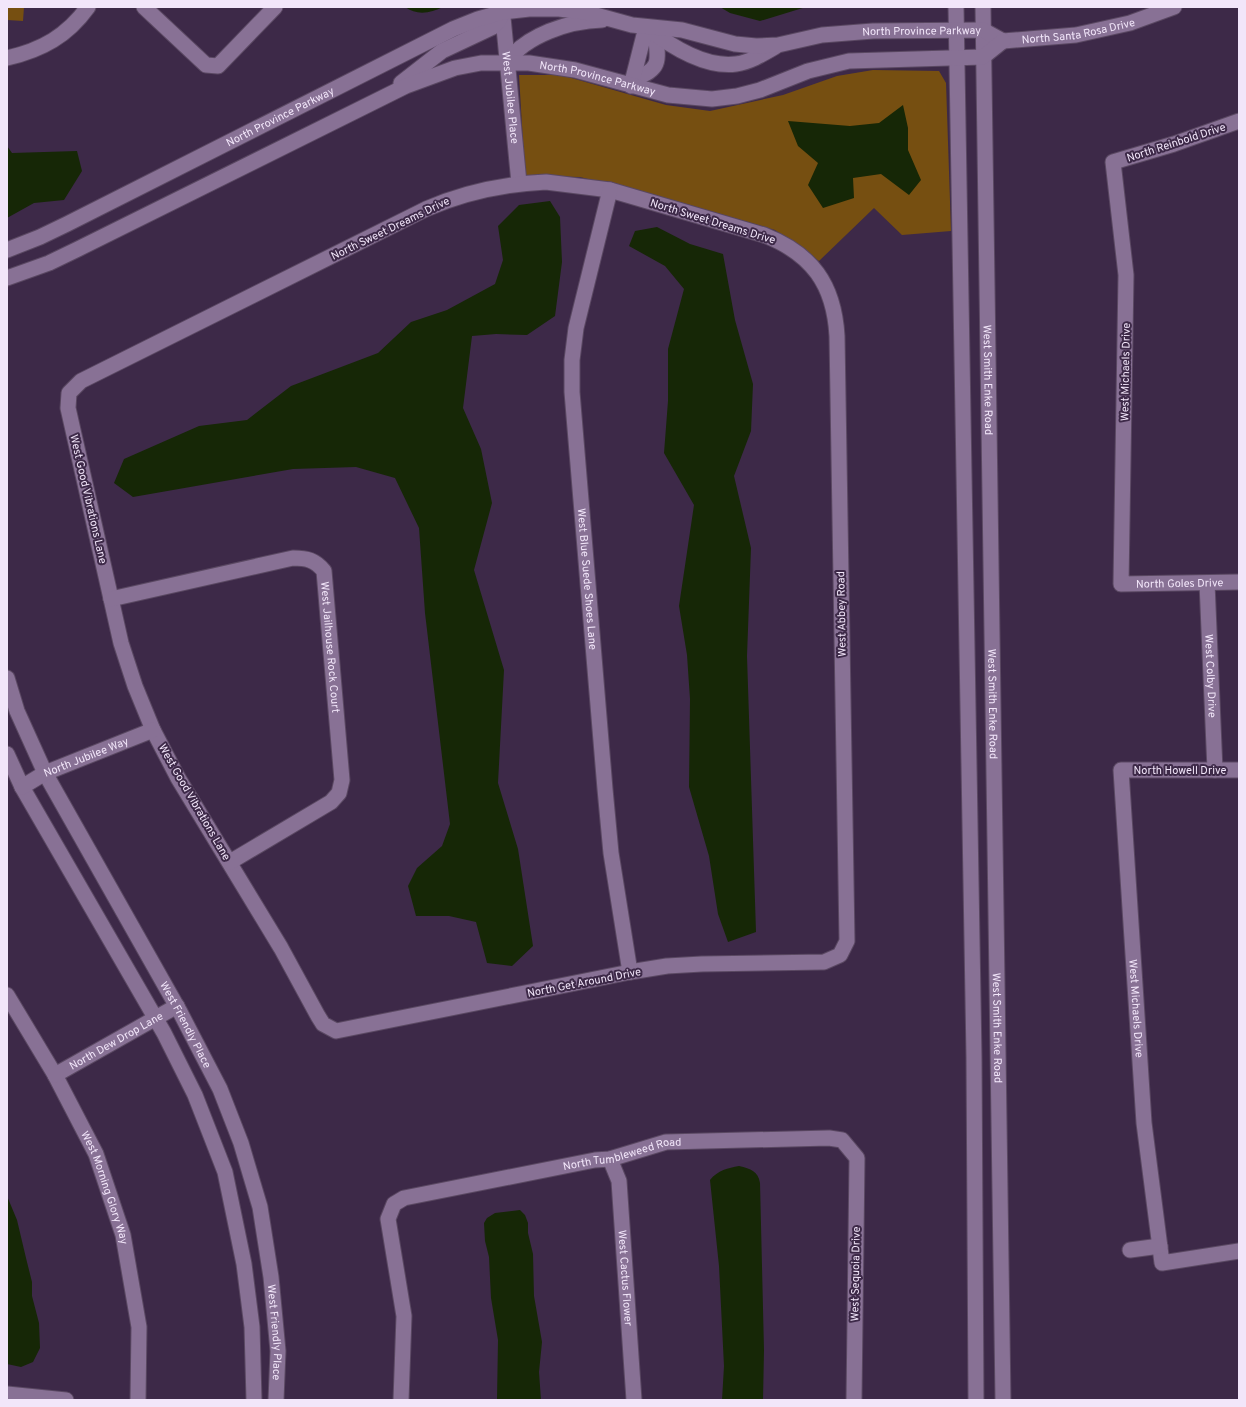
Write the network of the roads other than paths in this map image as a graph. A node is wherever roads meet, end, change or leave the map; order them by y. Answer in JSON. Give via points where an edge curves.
{"nodes":[{"id":1,"x":88,"y":7,"type":"edge"},
{"id":2,"x":144,"y":7,"type":"edge"},
{"id":3,"x":275,"y":7,"type":"edge"},
{"id":4,"x":956,"y":7,"type":"edge"},
{"id":5,"x":983,"y":7,"type":"edge"},
{"id":6,"x":1174,"y":7,"type":"edge"},
{"id":7,"x":502,"y":10,"type":"edge"},
{"id":8,"x":615,"y":20,"type":"junction"},
{"id":9,"x":956,"y":30,"type":"junction"},
{"id":10,"x":983,"y":30,"type":"junction"},
{"id":11,"x":651,"y":31,"type":"junction"},
{"id":12,"x":1003,"y":41,"type":"junction"},
{"id":13,"x":778,"y":45,"type":"junction"},
{"id":14,"x":982,"y":57,"type":"junction"},
{"id":15,"x":7,"y":58,"type":"edge"},
{"id":16,"x":957,"y":59,"type":"junction"},
{"id":17,"x":507,"y":62,"type":"junction"},
{"id":18,"x":632,"y":82,"type":"junction"},
{"id":19,"x":385,"y":96,"type":"junction"},
{"id":20,"x":1239,"y":121,"type":"edge"},
{"id":21,"x":1113,"y":162,"type":"joint"},
{"id":22,"x":519,"y":183,"type":"junction"},
{"id":23,"x":610,"y":190,"type":"junction"},
{"id":24,"x":7,"y":250,"type":"edge"},
{"id":25,"x":819,"y":274,"type":"joint"},
{"id":26,"x":7,"y":278,"type":"edge"},
{"id":27,"x":70,"y":393,"type":"joint"},
{"id":28,"x":1239,"y":582,"type":"edge"},
{"id":29,"x":1207,"y":583,"type":"junction"},
{"id":30,"x":1121,"y":584,"type":"joint"},
{"id":31,"x":111,"y":599,"type":"junction"},
{"id":32,"x":7,"y":678,"type":"edge"},
{"id":33,"x":153,"y":730,"type":"junction"},
{"id":34,"x":7,"y":754,"type":"edge"},
{"id":35,"x":1121,"y":770,"type":"joint"},
{"id":36,"x":1215,"y":770,"type":"junction"},
{"id":37,"x":1239,"y":770,"type":"edge"},
{"id":38,"x":45,"y":773,"type":"junction"},
{"id":39,"x":22,"y":787,"type":"junction"},
{"id":40,"x":230,"y":862,"type":"junction"},
{"id":41,"x":840,"y":955,"type":"joint"},
{"id":42,"x":630,"y":972,"type":"junction"},
{"id":43,"x":7,"y":995,"type":"edge"},
{"id":44,"x":177,"y":1006,"type":"junction"},
{"id":45,"x":154,"y":1017,"type":"junction"},
{"id":46,"x":330,"y":1029,"type":"joint"},
{"id":47,"x":55,"y":1074,"type":"junction"},
{"id":48,"x":850,"y":1150,"type":"joint"},
{"id":49,"x":610,"y":1159,"type":"junction"},
{"id":50,"x":1160,"y":1246,"type":"junction"},
{"id":51,"x":1130,"y":1250,"type":"dead end"},
{"id":52,"x":1239,"y":1251,"type":"edge"},
{"id":53,"x":7,"y":1394,"type":"edge"},
{"id":54,"x":66,"y":1400,"type":"edge"},
{"id":55,"x":138,"y":1400,"type":"edge"},
{"id":56,"x":254,"y":1400,"type":"edge"},
{"id":57,"x":276,"y":1400,"type":"edge"},
{"id":58,"x":401,"y":1400,"type":"edge"},
{"id":59,"x":634,"y":1400,"type":"edge"},
{"id":60,"x":854,"y":1400,"type":"edge"},
{"id":61,"x":976,"y":1400,"type":"edge"},
{"id":62,"x":1003,"y":1400,"type":"edge"}],
"edges":[{"from":1,"to":15,"type":"street","via":[[77,23],[55,40],[27,54]]},
{"from":2,"to":3,"type":"street","via":[[206,65],[218,66]]},
{"from":4,"to":9,"type":"street"},
{"from":5,"to":10,"type":"street","name":"West Smith Enke Road"},
{"from":6,"to":12,"type":"street","name":"North Santa Rosa Drive","via":[[1130,23],[1076,35]]},
{"from":7,"to":8,"type":"street","name":"North Province Parkway","via":[[559,9],[585,12]]},
{"from":7,"to":17,"type":"street","name":"West Jubilee Place"},
{"from":7,"to":19,"type":"street","via":[[499,21],[493,27],[442,51]]},
{"from":7,"to":24,"type":"street","name":"North Province Parkway","via":[[453,29],[60,227]]},
{"from":8,"to":11,"type":"street","name":"North Province Parkway"},
{"from":8,"to":17,"type":"street","via":[[593,20],[556,30],[523,45]]},
{"from":9,"to":10,"type":"street","name":"North Province Parkway"},
{"from":9,"to":13,"type":"street","name":"North Province Parkway","via":[[847,32]]},
{"from":9,"to":16,"type":"street"},
{"from":10,"to":12,"type":"street","name":"North Province Parkway"},
{"from":10,"to":14,"type":"street","name":"West Smith Enke Road"},
{"from":11,"to":13,"type":"street","name":"North Province Parkway","via":[[682,30],[735,44]]},
{"from":11,"to":13,"type":"street","via":[[687,54],[716,63],[735,64],[754,59]]},
{"from":11,"to":18,"type":"street"},
{"from":12,"to":14,"type":"street","name":"North Province Parkway"},
{"from":14,"to":16,"type":"street","name":"North Province Parkway"},
{"from":14,"to":62,"type":"street","name":"West Smith Enke Road","via":[[1001,1134]]},
{"from":16,"to":18,"type":"street","name":"North Province Parkway","via":[[849,61],[808,72],[760,90],[712,99],[668,95]]},
{"from":16,"to":61,"type":"street","via":[[974,1057]]},
{"from":17,"to":18,"type":"street","name":"North Province Parkway","via":[[576,70]]},
{"from":17,"to":19,"type":"street","name":"North Province Parkway","via":[[455,68]]},
{"from":17,"to":22,"type":"street","name":"West Jubilee Place"},
{"from":19,"to":26,"type":"street","name":"North Province Parkway","via":[[49,263]]},
{"from":20,"to":21,"type":"street","name":"North Reinbold Drive"},
{"from":21,"to":30,"type":"street","name":"West Michaels Drive","via":[[1126,275]]},
{"from":22,"to":23,"type":"street","name":"North Sweet Dreams Drive","via":[[546,182]]},
{"from":22,"to":27,"type":"street","name":"North Sweet Dreams Drive","via":[[453,197],[426,209],[81,382]]},
{"from":23,"to":25,"type":"street","name":"North Sweet Dreams Drive","via":[[764,235],[785,244],[803,257]]},
{"from":23,"to":42,"type":"street","name":"West Blue Suede Shoes Lane","via":[[576,328],[572,392],[605,796],[611,853]]},
{"from":25,"to":41,"type":"street","name":"West Abbey Road","via":[[836,314],[837,336],[847,941]]},
{"from":27,"to":31,"type":"street","name":"West Good Vibrations Lane","via":[[68,408]]},
{"from":28,"to":29,"type":"street","name":"North Goles Drive"},
{"from":29,"to":30,"type":"street","name":"North Goles Drive"},
{"from":29,"to":36,"type":"street","name":"West Colby Drive"},
{"from":31,"to":33,"type":"street","name":"West Good Vibrations Lane","via":[[121,643]]},
{"from":31,"to":40,"type":"street","name":"West Jailhouse Rock Court","via":[[293,558],[317,562],[324,571],[342,780],[339,792],[331,802]]},
{"from":32,"to":38,"type":"street","name":"West Friendly Place","via":[[17,711]]},
{"from":33,"to":38,"type":"street","name":"North Jubilee Way"},
{"from":33,"to":40,"type":"street","name":"West Good Vibrations Lane","via":[[178,778]]},
{"from":34,"to":39,"type":"street","name":"West Friendly Place"},
{"from":35,"to":36,"type":"street","name":"North Howell Drive"},
{"from":35,"to":50,"type":"street","name":"West Michaels Drive","via":[[1144,1123]]},
{"from":36,"to":37,"type":"street","name":"North Howell Drive"},
{"from":38,"to":39,"type":"street","name":"North Jubilee Way"},
{"from":38,"to":44,"type":"street","name":"West Friendly Place"},
{"from":39,"to":45,"type":"street","name":"West Friendly Place"},
{"from":40,"to":46,"type":"street","name":"West Good Vibrations Lane","via":[[301,982],[318,1016]]},
{"from":41,"to":42,"type":"street","name":"North Get Around Drive","via":[[824,962],[702,964]]},
{"from":42,"to":46,"type":"street","name":"North Get Around Drive","via":[[342,1030]]},
{"from":43,"to":47,"type":"street","name":"West Morning Glory Way"},
{"from":44,"to":45,"type":"street","name":"North Dew Drop Lane"},
{"from":44,"to":57,"type":"street","name":"West Friendly Place","via":[[220,1089],[241,1143],[260,1207],[272,1277],[278,1351]]},
{"from":45,"to":47,"type":"street","name":"North Dew Drop Lane"},
{"from":45,"to":56,"type":"street","name":"West Friendly Place","via":[[195,1095],[225,1172],[244,1264],[252,1327]]},
{"from":47,"to":55,"type":"street","name":"West Morning Glory Way","via":[[96,1154],[123,1235],[139,1327]]},
{"from":48,"to":49,"type":"street","name":"North Tumbleweed Road","via":[[842,1140],[829,1138],[666,1142]]},
{"from":48,"to":60,"type":"street","name":"West Sequoia Drive","via":[[857,1158]]},
{"from":49,"to":58,"type":"street","name":"North Tumbleweed Road","via":[[404,1198],[394,1204],[388,1218],[404,1316]]},
{"from":49,"to":59,"type":"street","name":"West Cactus Flower","via":[[619,1181]]},
{"from":50,"to":51,"type":"street"},
{"from":50,"to":52,"type":"street","name":"West Michaels Drive","via":[[1162,1263]]},
{"from":53,"to":54,"type":"street"}]}
